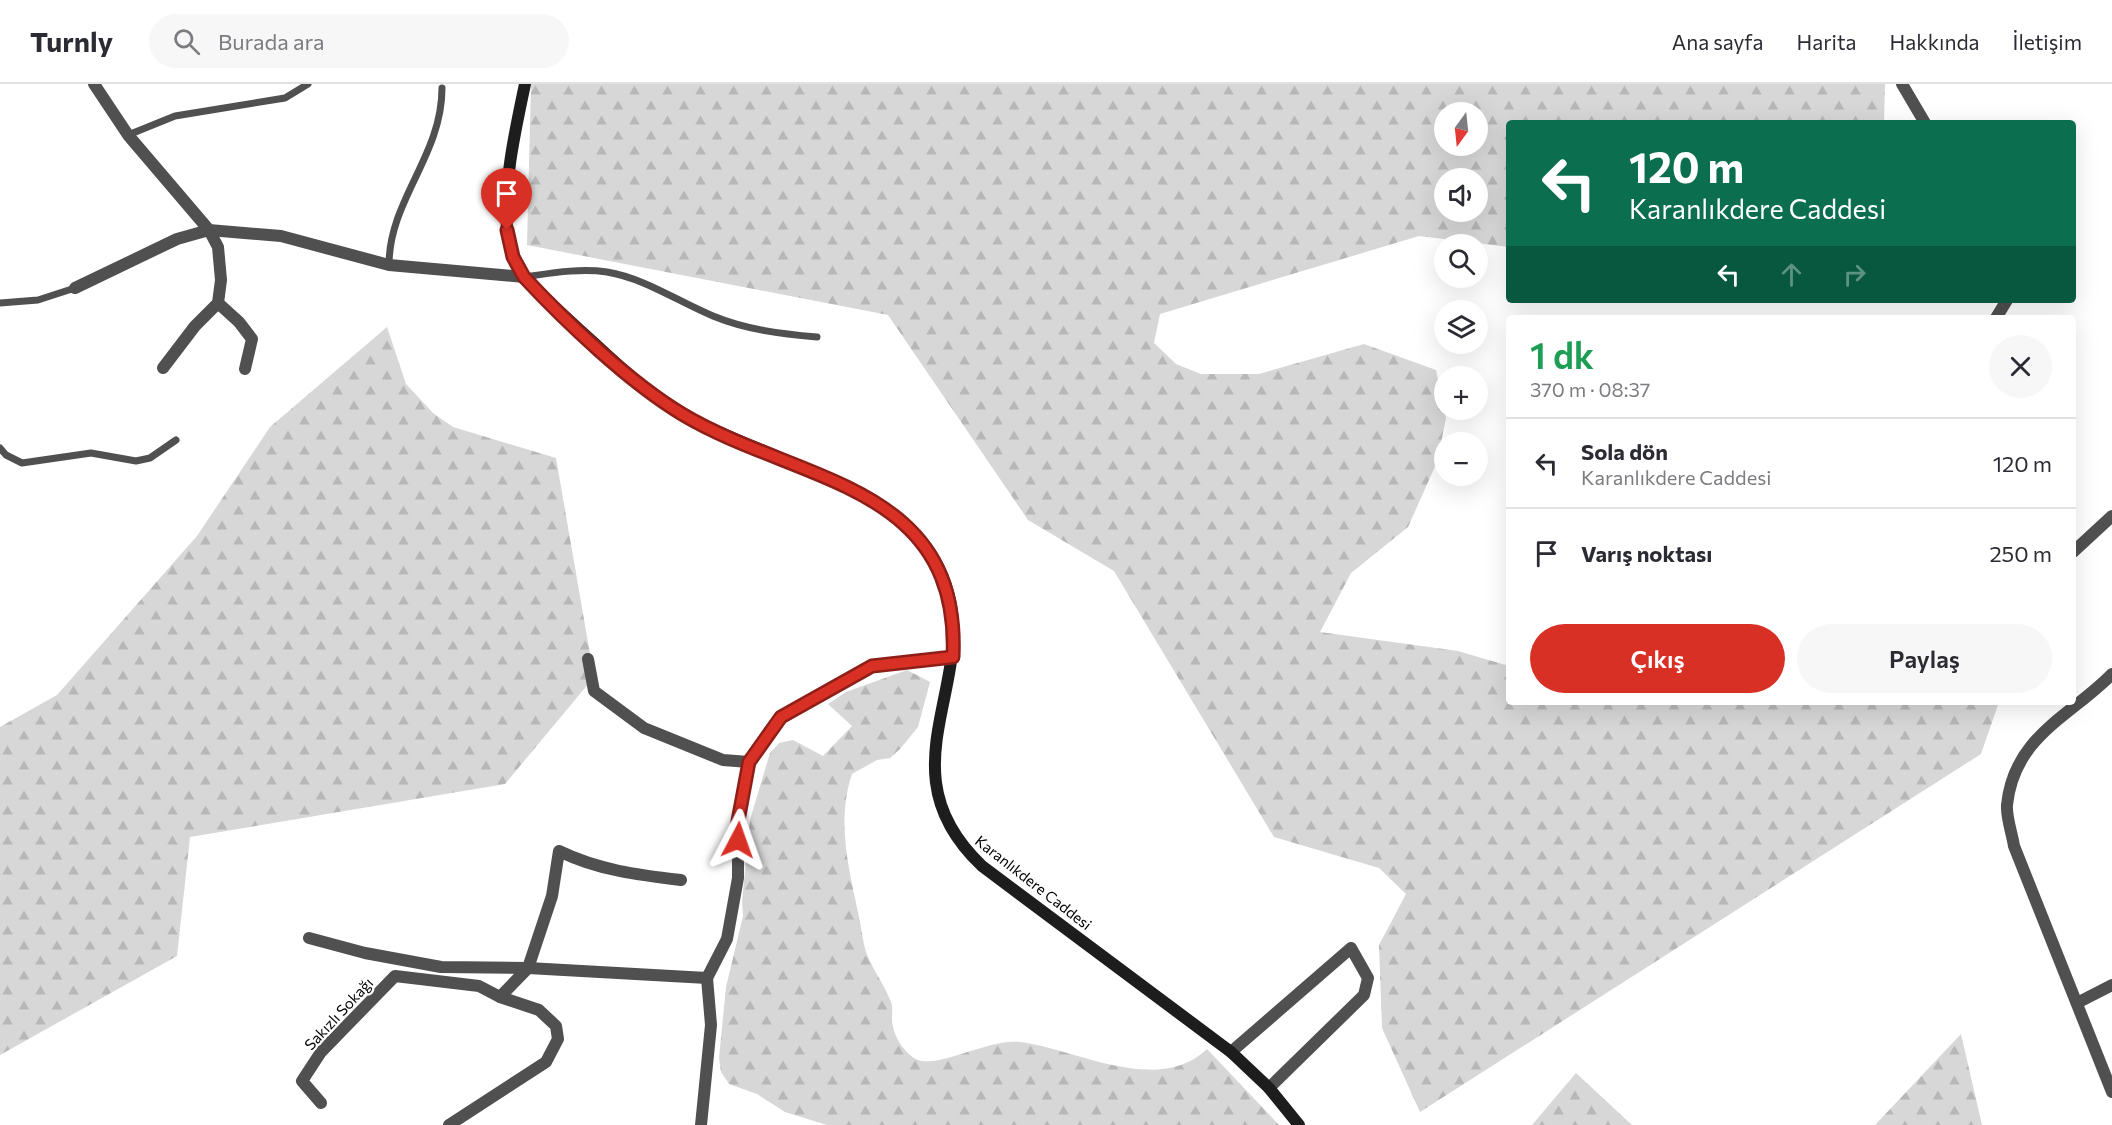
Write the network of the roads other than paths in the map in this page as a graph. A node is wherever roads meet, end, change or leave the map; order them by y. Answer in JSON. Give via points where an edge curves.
{"nodes":[{"id":1,"x":94,"y":84,"type":"edge"},
{"id":2,"x":308,"y":84,"type":"edge"},
{"id":3,"x":525,"y":84,"type":"edge"},
{"id":4,"x":1902,"y":84,"type":"edge"},
{"id":5,"x":442,"y":88,"type":"dead end"},
{"id":6,"x":1923,"y":120,"type":"edge"},
{"id":7,"x":128,"y":135,"type":"junction"},
{"id":8,"x":209,"y":230,"type":"junction"},
{"id":9,"x":389,"y":265,"type":"junction"},
{"id":10,"x":524,"y":277,"type":"junction"},
{"id":11,"x":75,"y":288,"type":"joint"},
{"id":12,"x":0,"y":303,"type":"edge"},
{"id":13,"x":218,"y":303,"type":"junction"},
{"id":14,"x":817,"y":337,"type":"dead end"},
{"id":15,"x":163,"y":368,"type":"dead end"},
{"id":16,"x":245,"y":369,"type":"dead end"},
{"id":17,"x":176,"y":440,"type":"dead end"},
{"id":18,"x":0,"y":448,"type":"edge"},
{"id":19,"x":2112,"y":516,"type":"edge"},
{"id":20,"x":2076,"y":549,"type":"edge"},
{"id":21,"x":953,"y":657,"type":"junction"},
{"id":22,"x":588,"y":659,"type":"dead end"},
{"id":23,"x":2112,"y":674,"type":"edge"},
{"id":24,"x":2076,"y":702,"type":"edge"},
{"id":25,"x":2073,"y":705,"type":"edge"},
{"id":26,"x":749,"y":762,"type":"junction"},
{"id":27,"x":681,"y":880,"type":"dead end"},
{"id":28,"x":309,"y":938,"type":"dead end"},
{"id":29,"x":528,"y":968,"type":"junction"},
{"id":30,"x":707,"y":978,"type":"junction"},
{"id":31,"x":2112,"y":985,"type":"edge"},
{"id":32,"x":500,"y":997,"type":"junction"},
{"id":33,"x":2077,"y":1003,"type":"junction"},
{"id":34,"x":1231,"y":1052,"type":"junction"},
{"id":35,"x":1269,"y":1088,"type":"junction"},
{"id":36,"x":2112,"y":1092,"type":"edge"},
{"id":37,"x":321,"y":1102,"type":"dead end"},
{"id":38,"x":449,"y":1125,"type":"edge"},
{"id":39,"x":701,"y":1125,"type":"edge"},
{"id":40,"x":1299,"y":1125,"type":"edge"}],
"edges":[{"from":1,"to":7,"type":"street"},
{"from":2,"to":7,"type":"lane","via":[[285,98],[175,116]]},
{"from":3,"to":10,"type":"main road","name":"Karanlıkdere Caddesi","via":[[510,176],[507,230],[513,257]]},
{"from":4,"to":6,"type":"street"},
{"from":5,"to":9,"type":"lane","via":[[436,135],[395,226]]},
{"from":7,"to":8,"type":"street"},
{"from":8,"to":9,"type":"street","via":[[281,236]]},
{"from":8,"to":11,"type":"street","via":[[177,239]]},
{"from":8,"to":13,"type":"street","via":[[218,247]]},
{"from":9,"to":10,"type":"street"},
{"from":10,"to":14,"type":"lane","via":[[566,271],[609,273],[632,279],[741,326]]},
{"from":10,"to":21,"type":"main road","name":"Karanlıkdere Caddesi","via":[[628,375],[667,404],[707,427],[860,494],[895,514],[920,538],[946,584],[952,610]]},
{"from":11,"to":12,"type":"lane","via":[[39,300]]},
{"from":13,"to":15,"type":"street"},
{"from":13,"to":16,"type":"street","via":[[252,339]]},
{"from":17,"to":18,"type":"lane","via":[[146,460],[136,461],[91,453],[22,463]]},
{"from":19,"to":20,"type":"street"},
{"from":21,"to":26,"type":"street","via":[[872,666],[781,717]]},
{"from":21,"to":34,"type":"main road","name":"Karanlıkdere Caddesi","via":[[934,763],[938,797],[951,831],[982,866]]},
{"from":22,"to":26,"type":"street","via":[[594,691],[644,728],[723,760]]},
{"from":23,"to":24,"type":"street"},
{"from":25,"to":33,"type":"street","via":[[2055,719],[2019,762],[2007,805],[2014,846]]},
{"from":26,"to":30,"type":"street","via":[[738,821],[738,878],[727,939]]},
{"from":27,"to":29,"type":"street","via":[[587,864],[559,851],[552,896]]},
{"from":28,"to":29,"type":"street","via":[[441,967]]},
{"from":29,"to":30,"type":"street"},
{"from":29,"to":32,"type":"street"},
{"from":30,"to":39,"type":"street","via":[[711,1025]]},
{"from":31,"to":33,"type":"street"},
{"from":32,"to":37,"type":"street","name":"Sakızlı Sokağı","via":[[479,986],[395,976],[321,1052],[302,1081]]},
{"from":32,"to":38,"type":"street","name":"Sakızlı Sokağı","via":[[539,1010],[556,1026],[558,1039],[546,1062]]},
{"from":33,"to":36,"type":"street"},
{"from":34,"to":35,"type":"main road","name":"Karanlıkdere Caddesi"},
{"from":34,"to":35,"type":"street","via":[[1351,948],[1368,978],[1364,995]]},
{"from":35,"to":40,"type":"main road","name":"Karanlıkdere Caddesi"}]}
